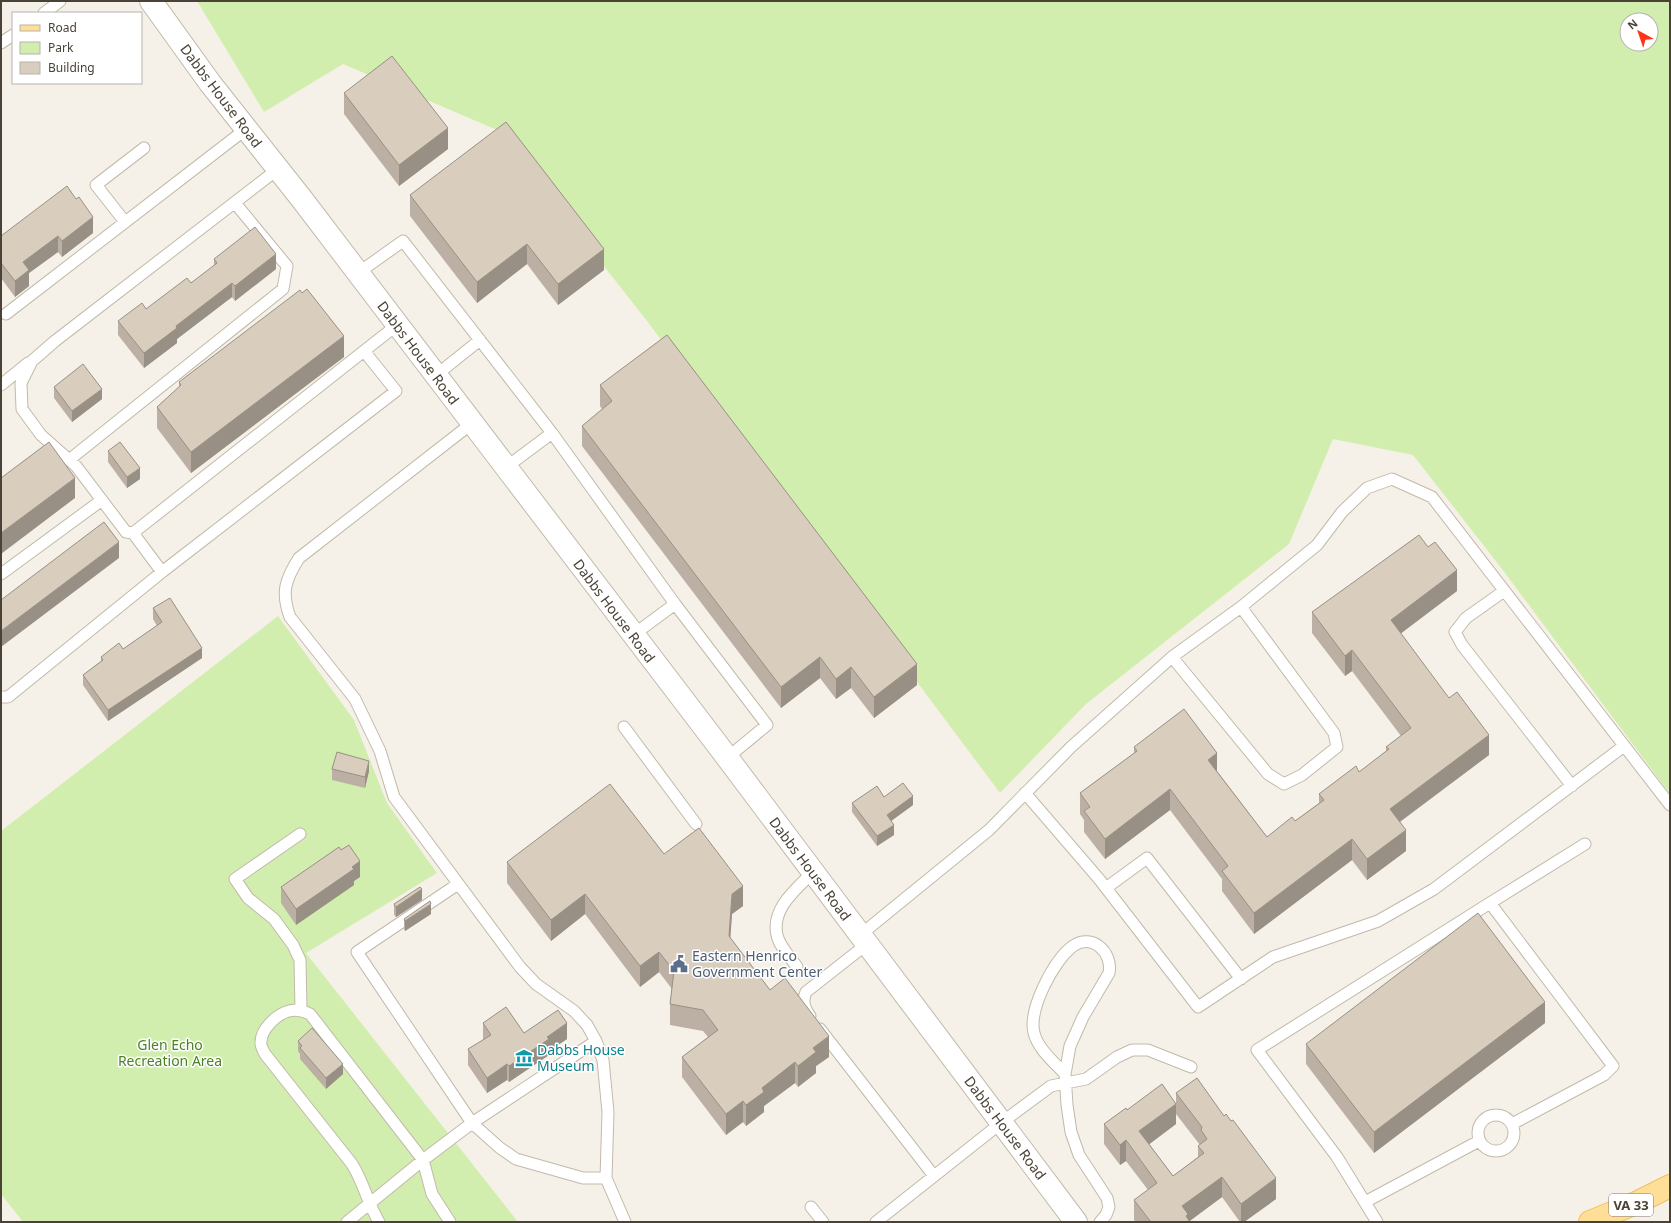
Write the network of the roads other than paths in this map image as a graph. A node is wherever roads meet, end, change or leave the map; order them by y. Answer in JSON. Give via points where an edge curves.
{"nodes":[{"id":1,"x":60,"y":1,"type":"edge"},
{"id":2,"x":151,"y":1,"type":"edge"},
{"id":3,"x":45,"y":12,"type":"edge"},
{"id":4,"x":12,"y":36,"type":"edge"},
{"id":5,"x":1,"y":43,"type":"edge"},
{"id":6,"x":246,"y":128,"type":"junction"},
{"id":7,"x":144,"y":148,"type":"dead end"},
{"id":8,"x":278,"y":169,"type":"junction"},
{"id":9,"x":235,"y":203,"type":"junction"},
{"id":10,"x":125,"y":222,"type":"junction"},
{"id":11,"x":358,"y":273,"type":"junction"},
{"id":12,"x":6,"y":314,"type":"dead end"},
{"id":13,"x":397,"y":325,"type":"junction"},
{"id":14,"x":480,"y":340,"type":"junction"},
{"id":15,"x":364,"y":351,"type":"junction"},
{"id":16,"x":32,"y":361,"type":"junction"},
{"id":17,"x":435,"y":376,"type":"junction"},
{"id":18,"x":1,"y":385,"type":"edge"},
{"id":19,"x":471,"y":424,"type":"junction"},
{"id":20,"x":552,"y":432,"type":"junction"},
{"id":21,"x":69,"y":460,"type":"junction"},
{"id":22,"x":505,"y":468,"type":"junction"},
{"id":23,"x":102,"y":500,"type":"junction"},
{"id":24,"x":133,"y":533,"type":"junction"},
{"id":25,"x":162,"y":572,"type":"junction"},
{"id":26,"x":1,"y":574,"type":"edge"},
{"id":27,"x":1504,"y":591,"type":"junction"},
{"id":28,"x":675,"y":604,"type":"junction"},
{"id":29,"x":1241,"y":607,"type":"junction"},
{"id":30,"x":633,"y":635,"type":"junction"},
{"id":31,"x":1172,"y":657,"type":"junction"},
{"id":32,"x":1,"y":697,"type":"edge"},
{"id":33,"x":624,"y":727,"type":"dead end"},
{"id":34,"x":1624,"y":746,"type":"junction"},
{"id":35,"x":727,"y":758,"type":"junction"},
{"id":36,"x":1572,"y":786,"type":"junction"},
{"id":37,"x":1026,"y":793,"type":"junction"},
{"id":38,"x":1670,"y":805,"type":"edge"},
{"id":39,"x":696,"y":824,"type":"dead end"},
{"id":40,"x":300,"y":834,"type":"dead end"},
{"id":41,"x":1585,"y":844,"type":"dead end"},
{"id":42,"x":812,"y":873,"type":"junction"},
{"id":43,"x":458,"y":884,"type":"junction"},
{"id":44,"x":1106,"y":888,"type":"junction"},
{"id":45,"x":1490,"y":903,"type":"junction"},
{"id":46,"x":863,"y":940,"type":"junction"},
{"id":47,"x":797,"y":967,"type":"dead end"},
{"id":48,"x":1241,"y":979,"type":"junction"},
{"id":49,"x":301,"y":1010,"type":"junction"},
{"id":50,"x":596,"y":1041,"type":"junction"},
{"id":51,"x":1191,"y":1067,"type":"dead end"},
{"id":52,"x":1065,"y":1079,"type":"junction"},
{"id":53,"x":472,"y":1123,"type":"junction"},
{"id":54,"x":1001,"y":1123,"type":"junction"},
{"id":55,"x":1512,"y":1124,"type":"junction"},
{"id":56,"x":1479,"y":1142,"type":"junction"},
{"id":57,"x":423,"y":1160,"type":"junction"},
{"id":58,"x":934,"y":1176,"type":"junction"},
{"id":59,"x":606,"y":1178,"type":"junction"},
{"id":60,"x":1670,"y":1186,"type":"edge"},
{"id":61,"x":1365,"y":1202,"type":"junction"},
{"id":62,"x":369,"y":1205,"type":"junction"},
{"id":63,"x":810,"y":1207,"type":"dead end"},
{"id":64,"x":347,"y":1222,"type":"edge"},
{"id":65,"x":379,"y":1222,"type":"edge"},
{"id":66,"x":450,"y":1222,"type":"edge"},
{"id":67,"x":625,"y":1222,"type":"edge"},
{"id":68,"x":823,"y":1222,"type":"edge"},
{"id":69,"x":876,"y":1222,"type":"edge"},
{"id":70,"x":1076,"y":1222,"type":"edge"},
{"id":71,"x":1100,"y":1222,"type":"edge"},
{"id":72,"x":1377,"y":1222,"type":"edge"},
{"id":73,"x":1591,"y":1222,"type":"edge"}],
"edges":[{"from":1,"to":3,"type":"lane"},
{"from":2,"to":6,"type":"street","name":"Dabbs House Road"},
{"from":4,"to":5,"type":"lane"},
{"from":6,"to":8,"type":"street","name":"Dabbs House Road"},
{"from":6,"to":10,"type":"lane"},
{"from":7,"to":10,"type":"lane","via":[[96,185]]},
{"from":8,"to":9,"type":"lane"},
{"from":8,"to":11,"type":"street","name":"Dabbs House Road"},
{"from":9,"to":16,"type":"lane"},
{"from":9,"to":21,"type":"lane","via":[[287,266],[283,289]]},
{"from":10,"to":12,"type":"lane"},
{"from":11,"to":13,"type":"street","name":"Dabbs House Road"},
{"from":11,"to":14,"type":"lane","via":[[403,241]]},
{"from":13,"to":15,"type":"lane"},
{"from":13,"to":17,"type":"street","name":"Dabbs House Road"},
{"from":14,"to":17,"type":"lane"},
{"from":14,"to":20,"type":"lane"},
{"from":15,"to":24,"type":"lane"},
{"from":15,"to":25,"type":"lane","via":[[396,391]]},
{"from":16,"to":18,"type":"lane"},
{"from":16,"to":21,"type":"lane","via":[[21,383],[22,409],[41,435]]},
{"from":17,"to":19,"type":"street","name":"Dabbs House Road"},
{"from":19,"to":22,"type":"street","name":"Dabbs House Road"},
{"from":19,"to":43,"type":"lane","via":[[299,558],[288,575],[284,603],[290,618],[355,699],[380,752],[394,797]]},
{"from":20,"to":22,"type":"lane"},
{"from":20,"to":28,"type":"lane"},
{"from":21,"to":23,"type":"lane"},
{"from":22,"to":30,"type":"street","name":"Dabbs House Road"},
{"from":23,"to":24,"type":"lane","via":[[126,532]]},
{"from":23,"to":26,"type":"lane"},
{"from":24,"to":25,"type":"lane"},
{"from":25,"to":32,"type":"lane","via":[[8,697]]},
{"from":27,"to":29,"type":"lane","via":[[1432,497],[1392,479],[1367,488],[1342,512],[1317,545]]},
{"from":27,"to":34,"type":"lane"},
{"from":27,"to":36,"type":"lane","via":[[1466,618],[1455,632],[1462,645]]},
{"from":28,"to":30,"type":"lane"},
{"from":28,"to":35,"type":"lane","via":[[767,725]]},
{"from":29,"to":31,"type":"lane"},
{"from":29,"to":31,"type":"lane","via":[[1334,733],[1337,747],[1302,775],[1284,784],[1268,774]]},
{"from":30,"to":35,"type":"street","name":"Dabbs House Road"},
{"from":31,"to":37,"type":"lane","via":[[1071,747]]},
{"from":33,"to":39,"type":"lane"},
{"from":34,"to":36,"type":"lane"},
{"from":34,"to":38,"type":"lane"},
{"from":35,"to":42,"type":"street","name":"Dabbs House Road"},
{"from":36,"to":48,"type":"lane","via":[[1434,889],[1378,920],[1273,957]]},
{"from":37,"to":44,"type":"lane"},
{"from":37,"to":46,"type":"lane","via":[[989,830]]},
{"from":40,"to":49,"type":"lane","via":[[235,878],[248,898],[282,929],[293,945],[300,960]]},
{"from":41,"to":45,"type":"lane"},
{"from":42,"to":46,"type":"street","name":"Dabbs House Road"},
{"from":42,"to":47,"type":"lane","via":[[788,897],[777,922],[777,936]]},
{"from":43,"to":50,"type":"lane","via":[[520,967],[536,984],[574,1011],[587,1025]]},
{"from":43,"to":53,"type":"lane","via":[[358,952]]},
{"from":44,"to":48,"type":"lane","via":[[1198,1007]]},
{"from":44,"to":48,"type":"lane","via":[[1147,858]]},
{"from":45,"to":55,"type":"lane","via":[[1613,1066],[1604,1075]]},
{"from":45,"to":61,"type":"lane","via":[[1257,1050],[1329,1146]]},
{"from":46,"to":54,"type":"street","name":"Dabbs House Road"},
{"from":46,"to":58,"type":"lane","via":[[806,992],[803,998],[804,1008]]},
{"from":49,"to":57,"type":"lane","via":[[310,1014]]},
{"from":49,"to":62,"type":"lane","via":[[289,1011],[274,1019],[264,1031],[260,1043],[265,1054],[352,1164],[360,1177]]},
{"from":50,"to":53,"type":"lane"},
{"from":50,"to":59,"type":"lane","via":[[603,1060],[608,1112]]},
{"from":51,"to":52,"type":"lane","via":[[1148,1050],[1132,1050],[1117,1057],[1086,1079]]},
{"from":52,"to":52,"type":"lane","via":[[1070,1046],[1111,966],[1109,956],[1104,950],[1090,943],[1074,945],[1062,956],[1050,974],[1034,1017],[1033,1032],[1037,1041]]},
{"from":52,"to":54,"type":"lane","via":[[1051,1086]]},
{"from":52,"to":71,"type":"lane","via":[[1071,1132],[1075,1144],[1079,1155],[1107,1198],[1109,1207]]},
{"from":53,"to":57,"type":"lane"},
{"from":53,"to":59,"type":"lane","via":[[516,1159],[584,1178]]},
{"from":54,"to":58,"type":"lane"},
{"from":54,"to":70,"type":"street","name":"Dabbs House Road"},
{"from":55,"to":56,"type":"lane","via":[[1514,1136],[1507,1147],[1501,1150],[1488,1150]]},
{"from":55,"to":56,"type":"lane","via":[[1498,1114],[1487,1116],[1479,1125]]},
{"from":56,"to":61,"type":"lane"},
{"from":57,"to":62,"type":"lane"},
{"from":57,"to":66,"type":"lane","via":[[432,1194]]},
{"from":58,"to":69,"type":"lane"},
{"from":59,"to":67,"type":"lane"},
{"from":60,"to":73,"type":"main road","number":"VA 33"},
{"from":61,"to":72,"type":"lane"},
{"from":62,"to":64,"type":"lane"},
{"from":62,"to":65,"type":"lane"},
{"from":63,"to":68,"type":"lane"}]}
